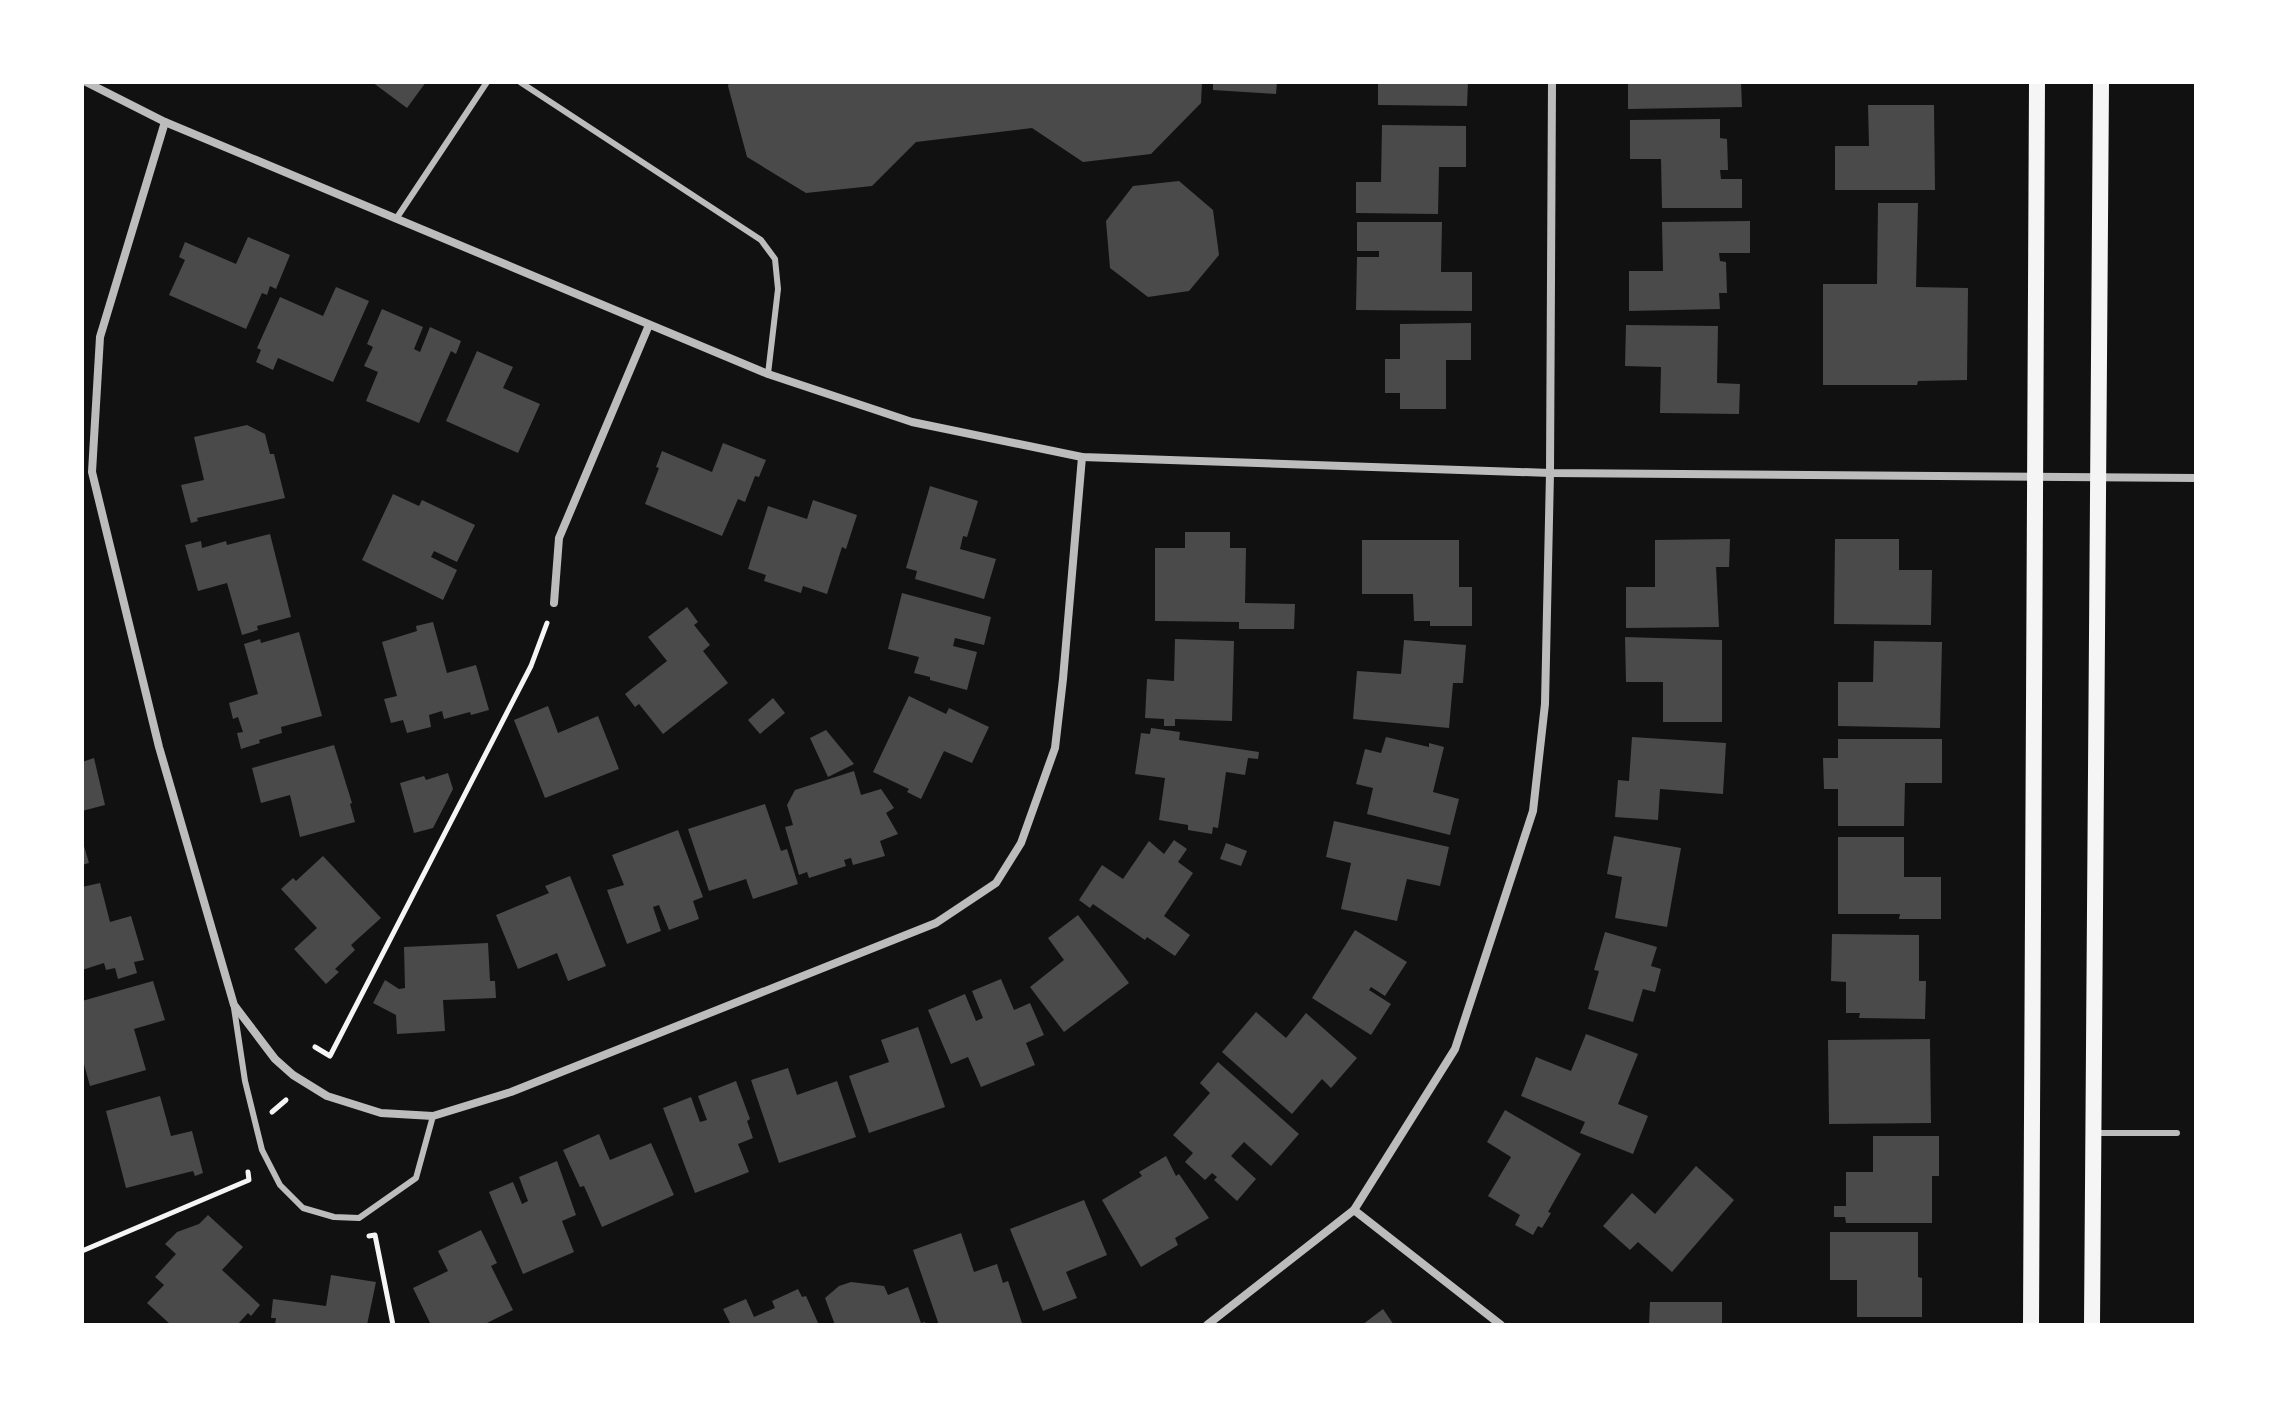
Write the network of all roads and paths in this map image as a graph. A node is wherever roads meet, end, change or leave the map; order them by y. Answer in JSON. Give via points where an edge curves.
{"nodes":[{"id":1,"x":86,"y":82,"type":"edge"},
{"id":2,"x":487,"y":82,"type":"edge"},
{"id":3,"x":520,"y":82,"type":"edge"},
{"id":4,"x":1552,"y":82,"type":"edge"},
{"id":5,"x":2037,"y":82,"type":"edge"},
{"id":6,"x":2101,"y":82,"type":"edge"},
{"id":7,"x":165,"y":122,"type":"junction"},
{"id":8,"x":396,"y":220,"type":"junction"},
{"id":9,"x":649,"y":325,"type":"junction"},
{"id":10,"x":768,"y":374,"type":"junction"},
{"id":11,"x":1082,"y":457,"type":"junction"},
{"id":12,"x":1550,"y":473,"type":"junction"},
{"id":13,"x":2099,"y":477,"type":"junction"},
{"id":14,"x":2034,"y":478,"type":"junction"},
{"id":15,"x":2196,"y":478,"type":"edge"},
{"id":16,"x":554,"y":603,"type":"joint"},
{"id":17,"x":234,"y":1005,"type":"junction"},
{"id":18,"x":315,"y":1047,"type":"dead end"},
{"id":19,"x":433,"y":1116,"type":"junction"},
{"id":20,"x":2093,"y":1133,"type":"junction"},
{"id":21,"x":2177,"y":1133,"type":"dead end"},
{"id":22,"x":248,"y":1163,"type":"dead end"},
{"id":23,"x":1354,"y":1210,"type":"junction"},
{"id":24,"x":365,"y":1236,"type":"dead end"},
{"id":25,"x":82,"y":1251,"type":"edge"},
{"id":26,"x":393,"y":1325,"type":"edge"},
{"id":27,"x":1207,"y":1325,"type":"edge"},
{"id":28,"x":1501,"y":1325,"type":"edge"},
{"id":29,"x":2031,"y":1325,"type":"edge"},
{"id":30,"x":2092,"y":1325,"type":"edge"}],
"edges":[{"from":1,"to":7,"type":"street"},
{"from":2,"to":8,"type":"lane"},
{"from":3,"to":10,"type":"lane","via":[[761,240],[775,259],[778,289]]},
{"from":4,"to":12,"type":"street"},
{"from":5,"to":14,"type":"main road"},
{"from":6,"to":13,"type":"main road"},
{"from":7,"to":8,"type":"street"},
{"from":7,"to":17,"type":"street","via":[[100,337],[92,472],[159,747]]},
{"from":8,"to":9,"type":"street"},
{"from":9,"to":10,"type":"street"},
{"from":9,"to":16,"type":"street","via":[[559,538]]},
{"from":10,"to":11,"type":"street","via":[[912,422]]},
{"from":11,"to":12,"type":"street"},
{"from":11,"to":19,"type":"street","via":[[1055,748],[1021,843],[996,883],[936,923],[866,952],[511,1092]]},
{"from":12,"to":14,"type":"street"},
{"from":12,"to":23,"type":"street","via":[[1545,704],[1533,811],[1455,1049]]},
{"from":13,"to":14,"type":"street"},
{"from":13,"to":15,"type":"street"},
{"from":13,"to":20,"type":"main road"},
{"from":14,"to":29,"type":"main road"},
{"from":16,"to":18,"type":"path","via":[[531,666],[330,1056]]},
{"from":17,"to":19,"type":"street","via":[[275,1059],[327,1096],[381,1113]]},
{"from":17,"to":19,"type":"lane","via":[[262,1150],[280,1185],[303,1208],[359,1218],[416,1178]]},
{"from":20,"to":21,"type":"lane"},
{"from":20,"to":30,"type":"main road"},
{"from":22,"to":25,"type":"path","via":[[249,1180]]},
{"from":23,"to":27,"type":"street"},
{"from":23,"to":28,"type":"street"},
{"from":24,"to":26,"type":"path","via":[[375,1235]]}]}
